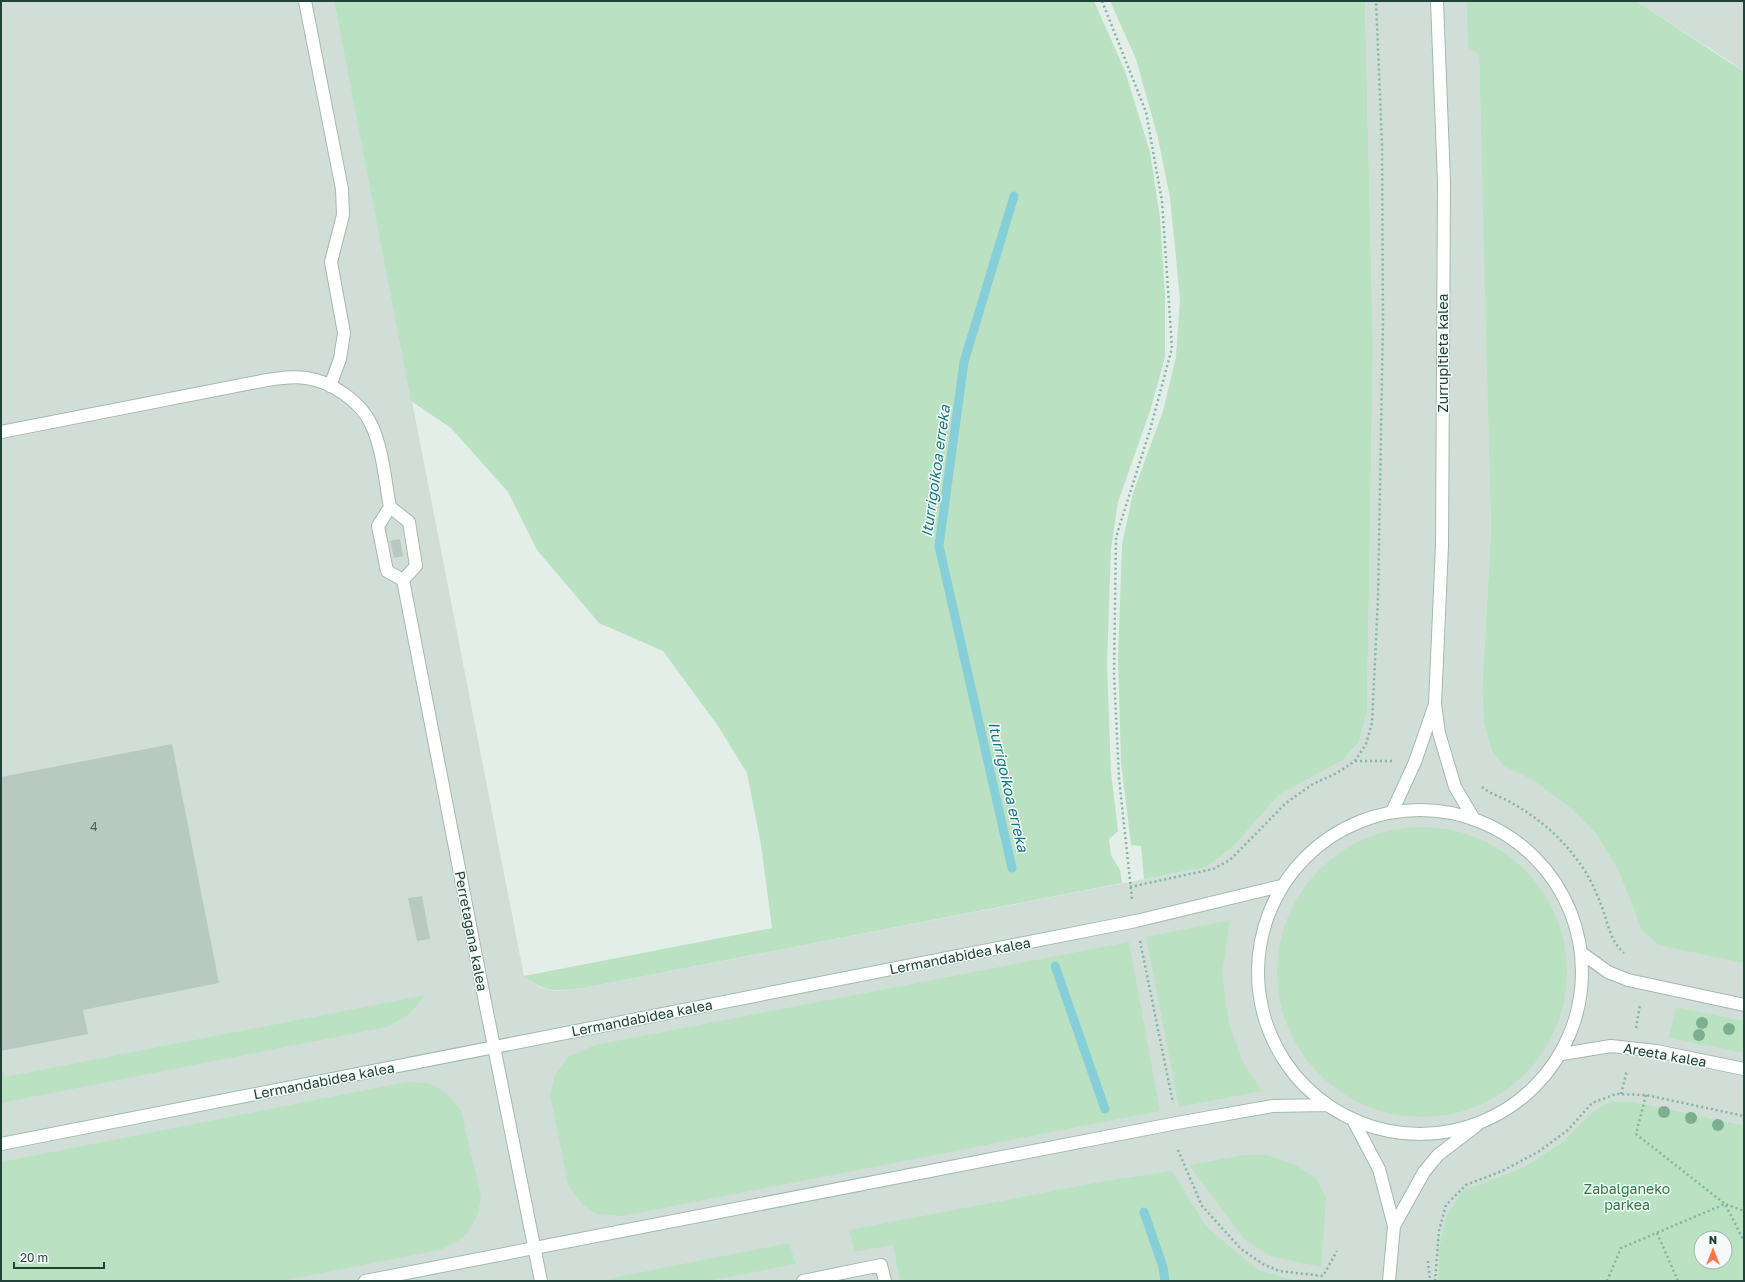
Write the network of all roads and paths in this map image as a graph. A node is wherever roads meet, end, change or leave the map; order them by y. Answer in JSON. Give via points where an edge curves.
{"nodes":[{"id":1,"x":305,"y":1,"type":"edge"},
{"id":2,"x":1102,"y":1,"type":"edge"},
{"id":3,"x":1376,"y":1,"type":"edge"},
{"id":4,"x":1437,"y":1,"type":"edge"},
{"id":5,"x":330,"y":386,"type":"junction"},
{"id":6,"x":1,"y":432,"type":"edge"},
{"id":7,"x":390,"y":508,"type":"junction"},
{"id":8,"x":403,"y":580,"type":"junction"},
{"id":9,"x":1435,"y":704,"type":"junction"},
{"id":10,"x":1355,"y":761,"type":"junction"},
{"id":11,"x":1415,"y":762,"type":"junction"},
{"id":12,"x":1479,"y":783,"type":"dead end"},
{"id":13,"x":1392,"y":812,"type":"junction"},
{"id":14,"x":1474,"y":819,"type":"junction"},
{"id":15,"x":1281,"y":886,"type":"junction"},
{"id":16,"x":1130,"y":887,"type":"junction"},
{"id":17,"x":1132,"y":900,"type":"dead end"},
{"id":18,"x":1136,"y":921,"type":"junction"},
{"id":19,"x":1582,"y":954,"type":"junction"},
{"id":20,"x":1629,"y":958,"type":"dead end"},
{"id":21,"x":1645,"y":984,"type":"junction"},
{"id":22,"x":1744,"y":1005,"type":"edge"},
{"id":23,"x":494,"y":1047,"type":"junction"},
{"id":24,"x":1632,"y":1048,"type":"junction"},
{"id":25,"x":1562,"y":1054,"type":"junction"},
{"id":26,"x":1744,"y":1069,"type":"edge"},
{"id":27,"x":1621,"y":1094,"type":"junction"},
{"id":28,"x":1646,"y":1095,"type":"junction"},
{"id":29,"x":1326,"y":1106,"type":"junction"},
{"id":30,"x":1744,"y":1116,"type":"edge"},
{"id":31,"x":1353,"y":1120,"type":"junction"},
{"id":32,"x":1177,"y":1123,"type":"junction"},
{"id":33,"x":1476,"y":1126,"type":"junction"},
{"id":34,"x":1,"y":1144,"type":"edge"},
{"id":35,"x":1178,"y":1150,"type":"dead end"},
{"id":36,"x":1724,"y":1204,"type":"junction"},
{"id":37,"x":1744,"y":1211,"type":"edge"},
{"id":38,"x":1394,"y":1226,"type":"junction"},
{"id":39,"x":1657,"y":1233,"type":"junction"},
{"id":40,"x":1744,"y":1241,"type":"edge"},
{"id":41,"x":534,"y":1248,"type":"junction"},
{"id":42,"x":1337,"y":1251,"type":"dead end"},
{"id":43,"x":1428,"y":1261,"type":"dead end"},
{"id":44,"x":365,"y":1281,"type":"edge"},
{"id":45,"x":541,"y":1281,"type":"edge"},
{"id":46,"x":804,"y":1281,"type":"edge"},
{"id":47,"x":885,"y":1281,"type":"edge"},
{"id":48,"x":1389,"y":1281,"type":"edge"},
{"id":49,"x":1430,"y":1281,"type":"edge"},
{"id":50,"x":1435,"y":1281,"type":"edge"},
{"id":51,"x":1607,"y":1281,"type":"edge"},
{"id":52,"x":1678,"y":1281,"type":"edge"}],
"edges":[{"from":1,"to":5,"type":"street","via":[[342,189],[343,215],[331,262],[344,333],[340,359]]},
{"from":2,"to":16,"type":"path","via":[[1146,112],[1162,201],[1172,348],[1150,430],[1116,537],[1114,681],[1119,778]]},
{"from":3,"to":10,"type":"path","via":[[1382,144],[1383,322],[1378,598],[1372,723],[1366,744]]},
{"from":4,"to":9,"type":"street","name":"Zurrupitieta kalea","via":[[1444,182],[1442,530]]},
{"from":5,"to":6,"type":"street","via":[[308,378],[267,380]]},
{"from":5,"to":7,"type":"street","via":[[355,403],[371,423]]},
{"from":7,"to":8,"type":"street","via":[[378,526],[387,571]]},
{"from":7,"to":8,"type":"street","via":[[409,522],[416,566]]},
{"from":8,"to":23,"type":"street","name":"Perretagana kalea"},
{"from":9,"to":11,"type":"street","name":"Zurrupitieta kalea"},
{"from":9,"to":14,"type":"street","name":"Zurrupitieta kalea","via":[[1439,732],[1455,787]]},
{"from":10,"to":11,"type":"path"},
{"from":10,"to":16,"type":"path","via":[[1313,784],[1286,803],[1230,860],[1213,869]]},
{"from":11,"to":13,"type":"street","name":"Zurrupitieta kalea"},
{"from":12,"to":20,"type":"path","via":[[1483,788],[1534,816],[1555,833],[1578,861],[1602,907],[1617,948]]},
{"from":13,"to":14,"type":"street","via":[[1420,809],[1448,812]]},
{"from":13,"to":15,"type":"street","via":[[1342,830],[1311,851]]},
{"from":14,"to":19,"type":"street","via":[[1507,835],[1536,857],[1559,886],[1571,912]]},
{"from":15,"to":18,"type":"street","name":"Lermandabidea kalea"},
{"from":15,"to":29,"type":"street","via":[[1264,924],[1257,964],[1260,1005],[1273,1044],[1296,1078]]},
{"from":16,"to":17,"type":"path"},
{"from":18,"to":23,"type":"street","name":"Lermandabidea kalea"},
{"from":18,"to":32,"type":"path"},
{"from":19,"to":21,"type":"street","via":[[1608,972]]},
{"from":19,"to":25,"type":"street","via":[[1580,1006],[1573,1031]]},
{"from":21,"to":22,"type":"street"},
{"from":21,"to":24,"type":"path"},
{"from":23,"to":34,"type":"street","name":"Lermandabidea kalea"},
{"from":23,"to":41,"type":"street","name":"Perretagana kalea"},
{"from":24,"to":25,"type":"street","name":"Areeta kalea","via":[[1611,1046]]},
{"from":24,"to":26,"type":"street","name":"Areeta kalea"},
{"from":24,"to":27,"type":"path"},
{"from":25,"to":33,"type":"street","via":[[1539,1084],[1510,1108]]},
{"from":27,"to":28,"type":"path"},
{"from":27,"to":50,"type":"path","via":[[1592,1104],[1568,1130],[1538,1152],[1502,1171],[1466,1185],[1446,1205],[1439,1231]]},
{"from":28,"to":30,"type":"path"},
{"from":28,"to":36,"type":"path","via":[[1636,1134]]},
{"from":29,"to":31,"type":"street"},
{"from":29,"to":32,"type":"street","via":[[1273,1106]]},
{"from":31,"to":33,"type":"street","via":[[1393,1133],[1435,1134]]},
{"from":31,"to":38,"type":"street","via":[[1379,1169]]},
{"from":32,"to":41,"type":"street"},
{"from":33,"to":38,"type":"street","via":[[1438,1155],[1424,1172]]},
{"from":35,"to":42,"type":"path","via":[[1202,1206],[1241,1249],[1263,1264],[1279,1271],[1323,1276]]},
{"from":36,"to":37,"type":"path"},
{"from":36,"to":39,"type":"path"},
{"from":36,"to":40,"type":"path"},
{"from":38,"to":48,"type":"street"},
{"from":39,"to":51,"type":"path","via":[[1621,1248]]},
{"from":39,"to":52,"type":"path"},
{"from":41,"to":44,"type":"street"},
{"from":41,"to":45,"type":"street","name":"Perretagana kalea"},
{"from":43,"to":49,"type":"path"},
{"from":46,"to":47,"type":"street","via":[[881,1265]]}]}
